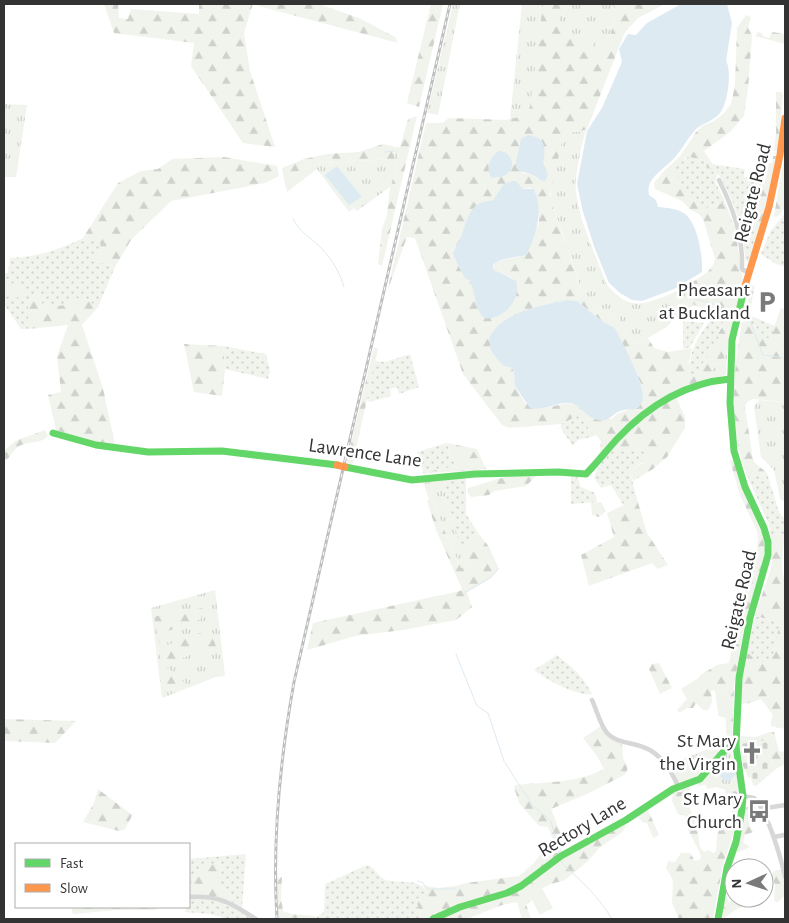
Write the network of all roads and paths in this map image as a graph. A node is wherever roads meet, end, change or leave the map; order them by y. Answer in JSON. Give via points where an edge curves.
{"nodes":[{"id":1,"x":785,"y":118,"type":"edge"},
{"id":2,"x":718,"y":180,"type":"dead end"},
{"id":3,"x":749,"y":272,"type":"junction"},
{"id":4,"x":730,"y":379,"type":"junction"},
{"id":5,"x":53,"y":433,"type":"dead end"},
{"id":6,"x":592,"y":700,"type":"dead end"},
{"id":7,"x":736,"y":746,"type":"junction"},
{"id":8,"x":678,"y":786,"type":"junction"},
{"id":9,"x":743,"y":796,"type":"junction"},
{"id":10,"x":785,"y":805,"type":"edge"},
{"id":11,"x":761,"y":809,"type":"junction"},
{"id":12,"x":784,"y":835,"type":"edge"},
{"id":13,"x":774,"y":838,"type":"junction"},
{"id":14,"x":785,"y":877,"type":"edge"},
{"id":15,"x":190,"y":896,"type":"edge"},
{"id":16,"x":256,"y":919,"type":"edge"},
{"id":17,"x":433,"y":919,"type":"edge"},
{"id":18,"x":718,"y":919,"type":"edge"}],
"edges":[{"from":1,"to":3,"type":"street","name":"Reigate Road","via":[[770,207]]},
{"from":2,"to":3,"type":"street","via":[[739,232],[742,268]]},
{"from":3,"to":4,"type":"street","name":"Reigate Road","via":[[732,340]]},
{"from":4,"to":5,"type":"street","name":"Lawrence Lane","bridge":true,"via":[[697,384],[675,394],[635,421],[586,474],[474,474],[412,480],[337,465],[230,451],[148,452],[96,445]]},
{"from":4,"to":7,"type":"street","name":"Reigate Road","via":[[734,450],[745,488],[768,542],[768,555],[750,618],[739,678]]},
{"from":6,"to":8,"type":"street","via":[[608,734],[648,749],[668,766]]},
{"from":7,"to":8,"type":"street","name":"Rectory Lane","via":[[724,751],[700,779]]},
{"from":7,"to":9,"type":"street","name":"Reigate Road"},
{"from":8,"to":17,"type":"street","name":"Rectory Lane","via":[[561,856],[521,886]]},
{"from":9,"to":11,"type":"street","via":[[754,798]]},
{"from":9,"to":18,"type":"street","name":"Reigate Road"},
{"from":10,"to":11,"type":"street"},
{"from":11,"to":13,"type":"street"},
{"from":12,"to":13,"type":"street"},
{"from":13,"to":14,"type":"street"},
{"from":15,"to":16,"type":"street","via":[[220,898]]}]}
